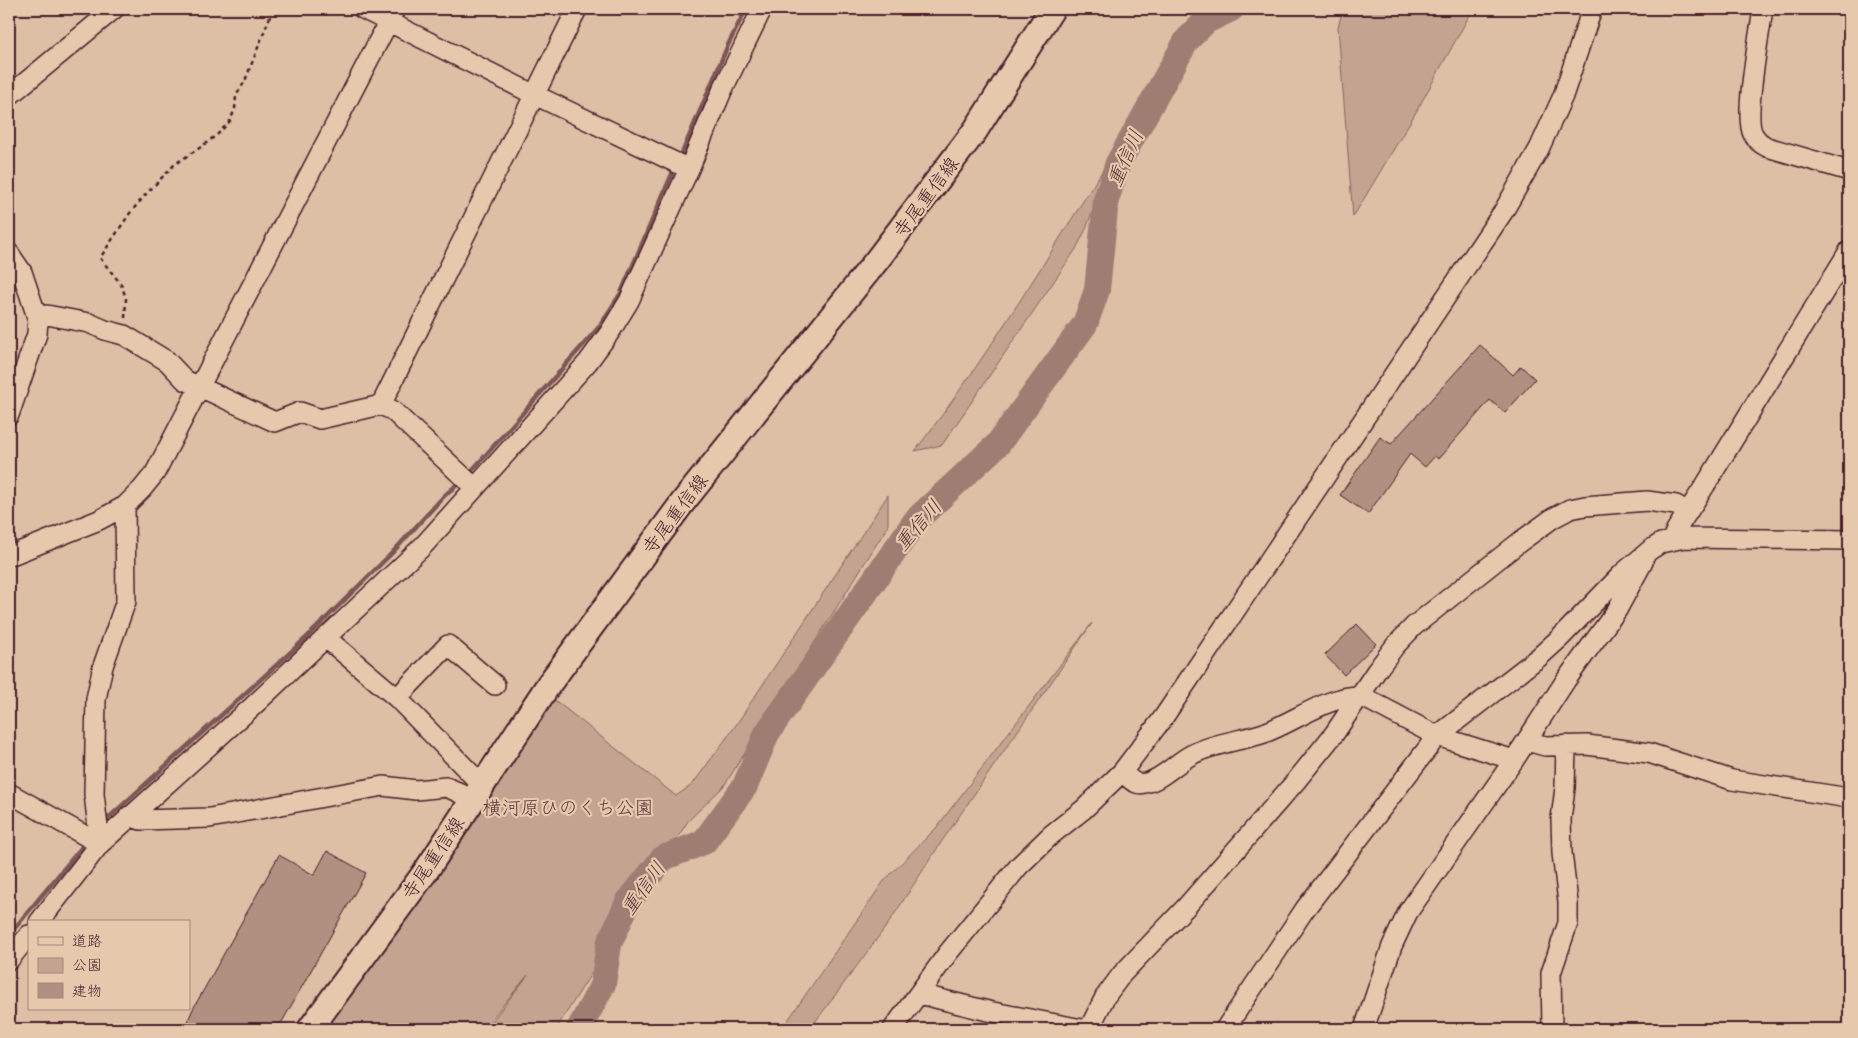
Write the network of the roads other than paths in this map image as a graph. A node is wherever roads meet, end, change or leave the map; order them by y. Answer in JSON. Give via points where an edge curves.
{"nodes":[{"id":1,"x":114,"y":9,"type":"edge"},
{"id":2,"x":363,"y":9,"type":"edge"},
{"id":3,"x":577,"y":9,"type":"edge"},
{"id":4,"x":762,"y":9,"type":"edge"},
{"id":5,"x":1052,"y":9,"type":"edge"},
{"id":6,"x":1592,"y":9,"type":"edge"},
{"id":7,"x":1763,"y":9,"type":"edge"},
{"id":8,"x":391,"y":15,"type":"edge"},
{"id":9,"x":535,"y":95,"type":"junction"},
{"id":10,"x":9,"y":96,"type":"edge"},
{"id":11,"x":689,"y":169,"type":"junction"},
{"id":12,"x":1849,"y":171,"type":"edge"},
{"id":13,"x":1849,"y":250,"type":"edge"},
{"id":14,"x":9,"y":253,"type":"edge"},
{"id":15,"x":38,"y":320,"type":"junction"},
{"id":16,"x":200,"y":387,"type":"junction"},
{"id":17,"x":381,"y":405,"type":"junction"},
{"id":18,"x":9,"y":415,"type":"edge"},
{"id":19,"x":475,"y":488,"type":"junction"},
{"id":20,"x":124,"y":506,"type":"junction"},
{"id":21,"x":1688,"y":512,"type":"junction"},
{"id":22,"x":1672,"y":540,"type":"junction"},
{"id":23,"x":1849,"y":540,"type":"edge"},
{"id":24,"x":1650,"y":550,"type":"junction"},
{"id":25,"x":9,"y":556,"type":"edge"},
{"id":26,"x":326,"y":638,"type":"junction"},
{"id":27,"x":495,"y":685,"type":"dead end"},
{"id":28,"x":1360,"y":696,"type":"junction"},
{"id":29,"x":397,"y":698,"type":"junction"},
{"id":30,"x":1437,"y":736,"type":"junction"},
{"id":31,"x":1527,"y":741,"type":"junction"},
{"id":32,"x":1566,"y":745,"type":"junction"},
{"id":33,"x":1514,"y":760,"type":"junction"},
{"id":34,"x":1122,"y":772,"type":"junction"},
{"id":35,"x":9,"y":793,"type":"edge"},
{"id":36,"x":477,"y":793,"type":"junction"},
{"id":37,"x":1849,"y":798,"type":"edge"},
{"id":38,"x":129,"y":816,"type":"junction"},
{"id":39,"x":100,"y":844,"type":"junction"},
{"id":40,"x":41,"y":920,"type":"edge"},
{"id":41,"x":28,"y":936,"type":"edge"},
{"id":42,"x":9,"y":960,"type":"edge"},
{"id":43,"x":919,"y":994,"type":"junction"},
{"id":44,"x":310,"y":1029,"type":"edge"},
{"id":45,"x":892,"y":1029,"type":"edge"},
{"id":46,"x":1082,"y":1029,"type":"edge"},
{"id":47,"x":1089,"y":1029,"type":"edge"},
{"id":48,"x":1225,"y":1029,"type":"edge"},
{"id":49,"x":1364,"y":1029,"type":"edge"},
{"id":50,"x":1552,"y":1029,"type":"edge"}],
"edges":[{"from":1,"to":10,"type":"street"},
{"from":2,"to":8,"type":"street"},
{"from":3,"to":9,"type":"street"},
{"from":4,"to":11,"type":"street","via":[[722,90]]},
{"from":5,"to":36,"type":"main road","name":"寺尾重信線","via":[[975,131],[877,260],[683,502],[549,684]]},
{"from":6,"to":34,"type":"street","via":[[1563,96],[1539,149],[1503,212],[1168,710]]},
{"from":7,"to":12,"type":"street","via":[[1750,101],[1752,134],[1767,147]]},
{"from":8,"to":9,"type":"street"},
{"from":8,"to":16,"type":"street"},
{"from":9,"to":11,"type":"street"},
{"from":9,"to":17,"type":"street"},
{"from":11,"to":19,"type":"street","via":[[629,301],[610,332],[588,362]]},
{"from":13,"to":21,"type":"street"},
{"from":14,"to":15,"type":"street","via":[[22,272]]},
{"from":15,"to":16,"type":"street","via":[[47,315],[89,323],[124,335],[167,361],[185,380]]},
{"from":15,"to":18,"type":"street","via":[[37,334]]},
{"from":16,"to":17,"type":"street","via":[[274,422],[300,412],[320,419]]},
{"from":16,"to":20,"type":"street","via":[[155,473]]},
{"from":17,"to":19,"type":"street","via":[[392,410]]},
{"from":19,"to":26,"type":"street","via":[[423,546]]},
{"from":20,"to":25,"type":"street","via":[[99,520]]},
{"from":20,"to":39,"type":"street","via":[[126,601],[103,666],[96,699],[94,794]]},
{"from":21,"to":22,"type":"street"},
{"from":21,"to":28,"type":"street","via":[[1676,505],[1647,501],[1585,506],[1553,518],[1414,626],[1390,652]]},
{"from":22,"to":23,"type":"street"},
{"from":22,"to":24,"type":"street"},
{"from":24,"to":30,"type":"street","via":[[1561,637]]},
{"from":24,"to":31,"type":"street","via":[[1617,610]]},
{"from":26,"to":29,"type":"street"},
{"from":26,"to":38,"type":"street"},
{"from":27,"to":29,"type":"street","via":[[448,645]]},
{"from":28,"to":30,"type":"street"},
{"from":28,"to":34,"type":"street","via":[[1338,699],[1264,733],[1208,748],[1143,784],[1134,782]]},
{"from":28,"to":47,"type":"street","via":[[1290,788],[1186,907],[1122,974],[1105,997]]},
{"from":29,"to":36,"type":"street"},
{"from":30,"to":33,"type":"street"},
{"from":30,"to":48,"type":"street","via":[[1305,910]]},
{"from":31,"to":32,"type":"street","via":[[1545,746]]},
{"from":31,"to":33,"type":"street"},
{"from":32,"to":37,"type":"street","via":[[1649,753],[1732,780]]},
{"from":32,"to":50,"type":"street","via":[[1561,819],[1568,923],[1550,973]]},
{"from":33,"to":49,"type":"street","via":[[1408,912],[1392,946]]},
{"from":34,"to":43,"type":"street","via":[[1019,866]]},
{"from":35,"to":39,"type":"street"},
{"from":36,"to":38,"type":"street","via":[[458,792],[446,787],[416,790],[384,786],[210,818],[141,820]]},
{"from":36,"to":44,"type":"main road","name":"寺尾重信線","via":[[426,871]]},
{"from":38,"to":39,"type":"street"},
{"from":39,"to":40,"type":"street"},
{"from":41,"to":42,"type":"street"},
{"from":43,"to":45,"type":"street"},
{"from":43,"to":46,"type":"street"}]}
